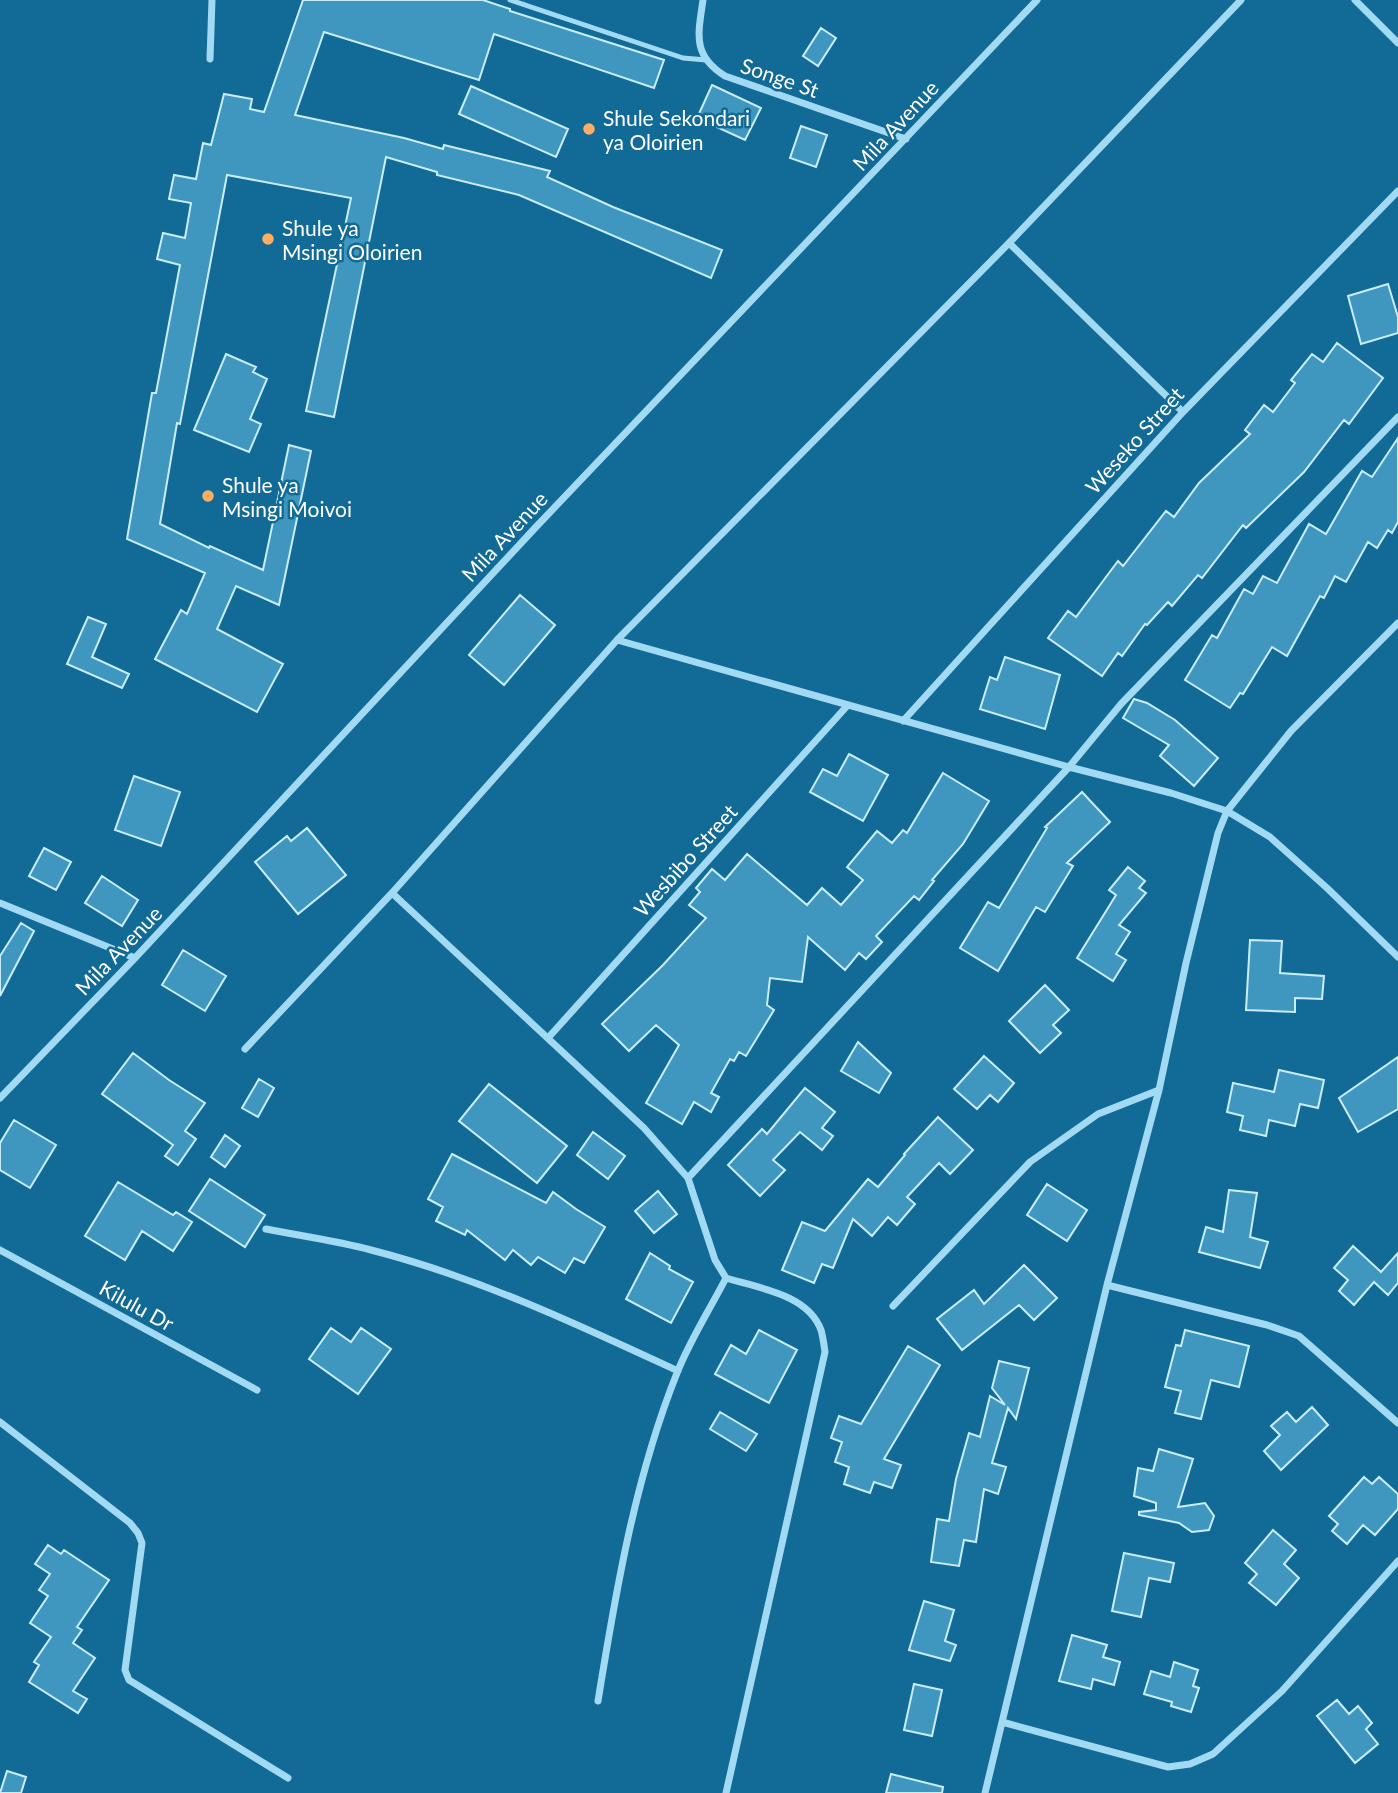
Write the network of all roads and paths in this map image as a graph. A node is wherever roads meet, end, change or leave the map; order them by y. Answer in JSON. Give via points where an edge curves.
{"nodes":[{"id":1,"x":212,"y":0,"type":"edge"},
{"id":2,"x":510,"y":0,"type":"edge"},
{"id":3,"x":703,"y":0,"type":"edge"},
{"id":4,"x":1037,"y":0,"type":"edge"},
{"id":5,"x":1241,"y":0,"type":"edge"},
{"id":6,"x":1354,"y":0,"type":"edge"},
{"id":7,"x":1398,"y":43,"type":"edge"},
{"id":8,"x":210,"y":60,"type":"dead end"},
{"id":9,"x":706,"y":60,"type":"junction"},
{"id":10,"x":906,"y":139,"type":"junction"},
{"id":11,"x":1398,"y":191,"type":"edge"},
{"id":12,"x":1009,"y":243,"type":"junction"},
{"id":13,"x":1182,"y":412,"type":"junction"},
{"id":14,"x":1398,"y":417,"type":"edge"},
{"id":15,"x":1398,"y":623,"type":"edge"},
{"id":16,"x":617,"y":640,"type":"junction"},
{"id":17,"x":847,"y":706,"type":"junction"},
{"id":18,"x":903,"y":721,"type":"junction"},
{"id":19,"x":1069,"y":767,"type":"junction"},
{"id":20,"x":1227,"y":811,"type":"junction"},
{"id":21,"x":392,"y":893,"type":"junction"},
{"id":22,"x":0,"y":903,"type":"edge"},
{"id":23,"x":1398,"y":957,"type":"edge"},
{"id":24,"x":135,"y":958,"type":"junction"},
{"id":25,"x":548,"y":1038,"type":"junction"},
{"id":26,"x":245,"y":1049,"type":"dead end"},
{"id":27,"x":1159,"y":1090,"type":"junction"},
{"id":28,"x":0,"y":1098,"type":"edge"},
{"id":29,"x":688,"y":1178,"type":"junction"},
{"id":30,"x":267,"y":1229,"type":"dead end"},
{"id":31,"x":0,"y":1250,"type":"edge"},
{"id":32,"x":726,"y":1278,"type":"junction"},
{"id":33,"x":1107,"y":1285,"type":"junction"},
{"id":34,"x":893,"y":1306,"type":"dead end"},
{"id":35,"x":678,"y":1371,"type":"junction"},
{"id":36,"x":257,"y":1390,"type":"dead end"},
{"id":37,"x":0,"y":1422,"type":"edge"},
{"id":38,"x":1398,"y":1423,"type":"edge"},
{"id":39,"x":1398,"y":1560,"type":"edge"},
{"id":40,"x":597,"y":1701,"type":"dead end"},
{"id":41,"x":1002,"y":1722,"type":"junction"},
{"id":42,"x":288,"y":1778,"type":"dead end"},
{"id":43,"x":726,"y":1793,"type":"edge"},
{"id":44,"x":985,"y":1793,"type":"edge"}],
"edges":[{"from":1,"to":8,"type":"street"},
{"from":2,"to":9,"type":"lane","via":[[683,58]]},
{"from":3,"to":9,"type":"street","via":[[698,39]]},
{"from":4,"to":10,"type":"street","name":"Mila Avenue"},
{"from":5,"to":12,"type":"street"},
{"from":6,"to":7,"type":"street"},
{"from":9,"to":10,"type":"street","name":"Songe St","via":[[725,76]]},
{"from":10,"to":24,"type":"street","name":"Mila Avenue"},
{"from":11,"to":13,"type":"street","name":"Weseko Street"},
{"from":12,"to":13,"type":"street"},
{"from":12,"to":16,"type":"street"},
{"from":13,"to":18,"type":"street","name":"Weseko Street"},
{"from":14,"to":19,"type":"street","via":[[1129,695]]},
{"from":15,"to":20,"type":"street","via":[[1292,731]]},
{"from":16,"to":17,"type":"street"},
{"from":16,"to":21,"type":"street"},
{"from":17,"to":18,"type":"street"},
{"from":17,"to":25,"type":"street","name":"Wesbibo Street"},
{"from":18,"to":19,"type":"street"},
{"from":19,"to":20,"type":"street"},
{"from":19,"to":29,"type":"street"},
{"from":20,"to":23,"type":"street","via":[[1269,837]]},
{"from":20,"to":27,"type":"street","via":[[1186,963]]},
{"from":21,"to":25,"type":"street"},
{"from":21,"to":26,"type":"street"},
{"from":22,"to":24,"type":"street"},
{"from":24,"to":28,"type":"street","name":"Mila Avenue"},
{"from":25,"to":29,"type":"street","via":[[644,1128]]},
{"from":27,"to":33,"type":"street"},
{"from":27,"to":34,"type":"street","via":[[1098,1114],[1030,1161]]},
{"from":29,"to":32,"type":"street","via":[[715,1260]]},
{"from":30,"to":35,"type":"street","via":[[371,1250],[451,1275]]},
{"from":31,"to":36,"type":"street","name":"Kilulu Dr"},
{"from":32,"to":35,"type":"street"},
{"from":32,"to":43,"type":"street","via":[[795,1300],[820,1328],[825,1352]]},
{"from":33,"to":38,"type":"street","via":[[1299,1336]]},
{"from":33,"to":41,"type":"street"},
{"from":35,"to":40,"type":"street","via":[[638,1491]]},
{"from":37,"to":42,"type":"street","via":[[138,1534],[142,1543],[139,1576],[125,1670],[129,1680]]},
{"from":39,"to":41,"type":"street","via":[[1282,1691],[1213,1754],[1190,1764],[1168,1767]]},
{"from":41,"to":44,"type":"street"}]}
